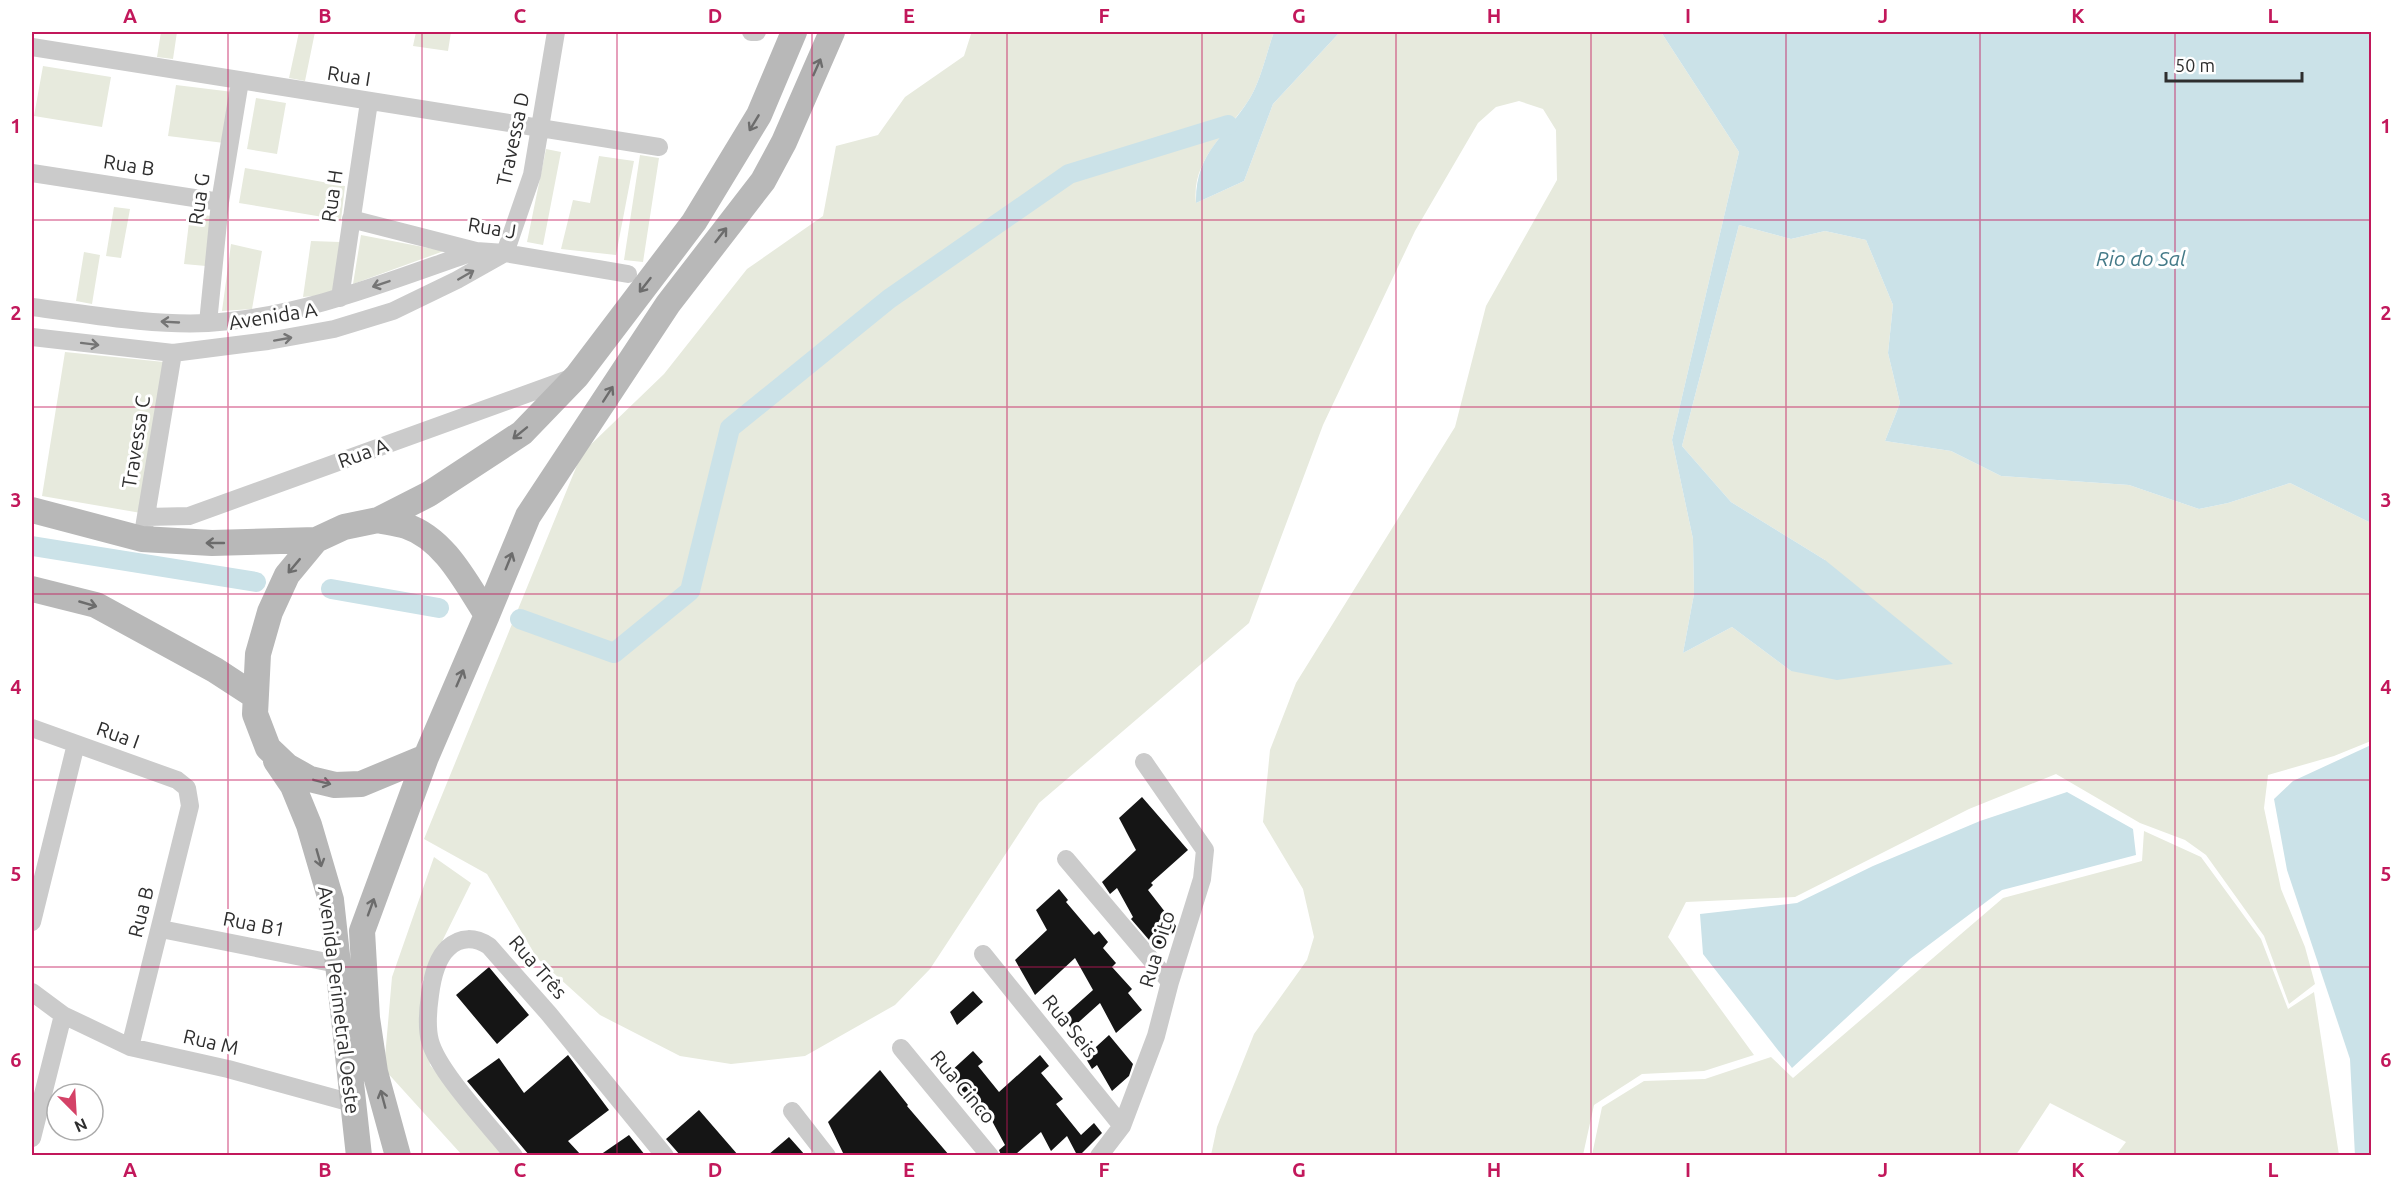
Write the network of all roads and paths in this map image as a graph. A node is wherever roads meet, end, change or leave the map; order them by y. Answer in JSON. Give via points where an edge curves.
{"nodes":[{"id":1,"x":556,"y":32,"type":"edge"},
{"id":2,"x":794,"y":32,"type":"edge"},
{"id":3,"x":832,"y":32,"type":"edge"},
{"id":4,"x":32,"y":47,"type":"edge"},
{"id":5,"x":240,"y":81,"type":"junction"},
{"id":6,"x":369,"y":102,"type":"junction"},
{"id":7,"x":540,"y":127,"type":"junction"},
{"id":8,"x":659,"y":147,"type":"dead end"},
{"id":9,"x":32,"y":173,"type":"edge"},
{"id":10,"x":220,"y":202,"type":"junction"},
{"id":11,"x":351,"y":219,"type":"junction"},
{"id":12,"x":476,"y":251,"type":"junction"},
{"id":13,"x":505,"y":253,"type":"junction"},
{"id":14,"x":628,"y":274,"type":"dead end"},
{"id":15,"x":340,"y":298,"type":"junction"},
{"id":16,"x":32,"y":308,"type":"edge"},
{"id":17,"x":208,"y":323,"type":"junction"},
{"id":18,"x":32,"y":337,"type":"edge"},
{"id":19,"x":173,"y":353,"type":"junction"},
{"id":20,"x":577,"y":376,"type":"junction"},
{"id":21,"x":32,"y":510,"type":"edge"},
{"id":22,"x":378,"y":520,"type":"junction"},
{"id":23,"x":144,"y":528,"type":"junction"},
{"id":24,"x":316,"y":540,"type":"junction"},
{"id":25,"x":32,"y":589,"type":"edge"},
{"id":26,"x":487,"y":615,"type":"junction"},
{"id":27,"x":255,"y":696,"type":"junction"},
{"id":28,"x":32,"y":728,"type":"edge"},
{"id":29,"x":76,"y":744,"type":"junction"},
{"id":30,"x":268,"y":748,"type":"junction"},
{"id":31,"x":426,"y":757,"type":"junction"},
{"id":32,"x":1144,"y":762,"type":"dead end"},
{"id":33,"x":187,"y":788,"type":"joint"},
{"id":34,"x":1065,"y":859,"type":"dead end"},
{"id":35,"x":32,"y":922,"type":"edge"},
{"id":36,"x":161,"y":929,"type":"junction"},
{"id":37,"x":983,"y":954,"type":"dead end"},
{"id":38,"x":337,"y":964,"type":"junction"},
{"id":39,"x":1170,"y":982,"type":"junction"},
{"id":40,"x":32,"y":993,"type":"edge"},
{"id":41,"x":63,"y":1015,"type":"junction"},
{"id":42,"x":130,"y":1047,"type":"junction"},
{"id":43,"x":901,"y":1048,"type":"dead end"},
{"id":44,"x":352,"y":1102,"type":"junction"},
{"id":45,"x":792,"y":1111,"type":"dead end"},
{"id":46,"x":1122,"y":1126,"type":"junction"},
{"id":47,"x":32,"y":1132,"type":"edge"},
{"id":48,"x":360,"y":1155,"type":"edge"},
{"id":49,"x":398,"y":1155,"type":"edge"},
{"id":50,"x":514,"y":1155,"type":"edge"},
{"id":51,"x":665,"y":1155,"type":"edge"},
{"id":52,"x":827,"y":1155,"type":"edge"},
{"id":53,"x":990,"y":1155,"type":"edge"},
{"id":54,"x":1099,"y":1155,"type":"edge"}],
"edges":[{"from":1,"to":7,"type":"street","name":"Travessa D"},
{"from":2,"to":20,"type":"main road","one_way":true,"via":[[759,115],[694,222]]},
{"from":26,"to":3,"type":"main road","name":"Avenida Perimetral Oeste","one_way":true,"via":[[528,516],[668,304],[763,181]]},
{"from":4,"to":5,"type":"street","name":"Rua I"},
{"from":5,"to":6,"type":"street","name":"Rua I"},
{"from":5,"to":10,"type":"street","name":"Rua G"},
{"from":6,"to":7,"type":"street","name":"Rua I"},
{"from":6,"to":11,"type":"street","name":"Rua H"},
{"from":7,"to":8,"type":"street","name":"Rua I"},
{"from":7,"to":13,"type":"street","name":"Travessa D","via":[[532,175]]},
{"from":9,"to":10,"type":"street","name":"Rua B"},
{"from":10,"to":17,"type":"street","name":"Rua G"},
{"from":11,"to":12,"type":"street","name":"Rua J"},
{"from":11,"to":15,"type":"street","name":"Rua H"},
{"from":12,"to":13,"type":"street","name":"Rua J"},
{"from":12,"to":15,"type":"street","name":"Avenida A","one_way":true},
{"from":13,"to":14,"type":"street","name":"Rua J"},
{"from":19,"to":13,"type":"street","name":"Avenida A","one_way":true,"via":[[268,342],[365,321],[415,302]]},
{"from":15,"to":17,"type":"street","name":"Avenida A","via":[[280,313]]},
{"from":17,"to":16,"type":"street","name":"Avenida A","one_way":true},
{"from":18,"to":19,"type":"street","name":"Avenida A","one_way":true},
{"from":19,"to":23,"type":"street","name":"Travessa C"},
{"from":20,"to":22,"type":"main road","one_way":true,"via":[[522,433],[429,494]]},
{"from":20,"to":23,"type":"street","name":"Rua A","via":[[189,516]]},
{"from":21,"to":23,"type":"main road","name":"Rua A"},
{"from":22,"to":24,"type":"main road","via":[[344,527]]},
{"from":22,"to":26,"type":"main road","via":[[408,527],[434,542],[454,564]]},
{"from":24,"to":23,"type":"main road","name":"Rua A","one_way":true,"via":[[212,543]]},
{"from":24,"to":27,"type":"main road","one_way":true,"via":[[286,575],[270,612],[258,654]]},
{"from":25,"to":27,"type":"main road","one_way":true,"via":[[96,605],[215,669]]},
{"from":31,"to":26,"type":"main road","name":"Avenida Perimetral Oeste","one_way":true},
{"from":27,"to":30,"type":"main road","via":[[255,714]]},
{"from":28,"to":29,"type":"street","name":"Rua I"},
{"from":29,"to":33,"type":"street","name":"Rua I","via":[[177,780]]},
{"from":29,"to":35,"type":"street"},
{"from":30,"to":31,"type":"main road","one_way":true,"via":[[309,779],[335,785],[361,784]]},
{"from":30,"to":38,"type":"main road","name":"Avenida Perimetral Oeste","one_way":true,"via":[[293,786],[309,825],[331,900]]},
{"from":49,"to":31,"type":"main road","name":"Avenida Perimetral Oeste","one_way":true,"via":[[375,1072],[367,1018],[362,931]]},
{"from":32,"to":39,"type":"street","name":"Rua Oito","via":[[1205,850],[1202,879]]},
{"from":33,"to":36,"type":"street","name":"Rua B","via":[[190,806]]},
{"from":34,"to":39,"type":"street"},
{"from":36,"to":38,"type":"street","name":"Rua B1"},
{"from":36,"to":42,"type":"street","name":"Rua B"},
{"from":37,"to":46,"type":"street","name":"Rua Seis"},
{"from":38,"to":44,"type":"main road","name":"Avenida Perimetral Oeste"},
{"from":39,"to":46,"type":"street","name":"Rua Oito","via":[[1156,1036]]},
{"from":40,"to":41,"type":"street"},
{"from":41,"to":42,"type":"street","name":"Rua M"},
{"from":41,"to":47,"type":"street"},
{"from":42,"to":44,"type":"street","name":"Rua M"},
{"from":43,"to":53,"type":"street","name":"Rua Cinco"},
{"from":44,"to":48,"type":"main road","name":"Avenida Perimetral Oeste"},
{"from":45,"to":52,"type":"street"},
{"from":46,"to":54,"type":"street","name":"Rua Oito"},
{"from":50,"to":51,"type":"street","name":"Rua Três","via":[[440,1064],[431,1043],[432,983],[445,951],[465,939],[477,939],[489,946]]}]}
